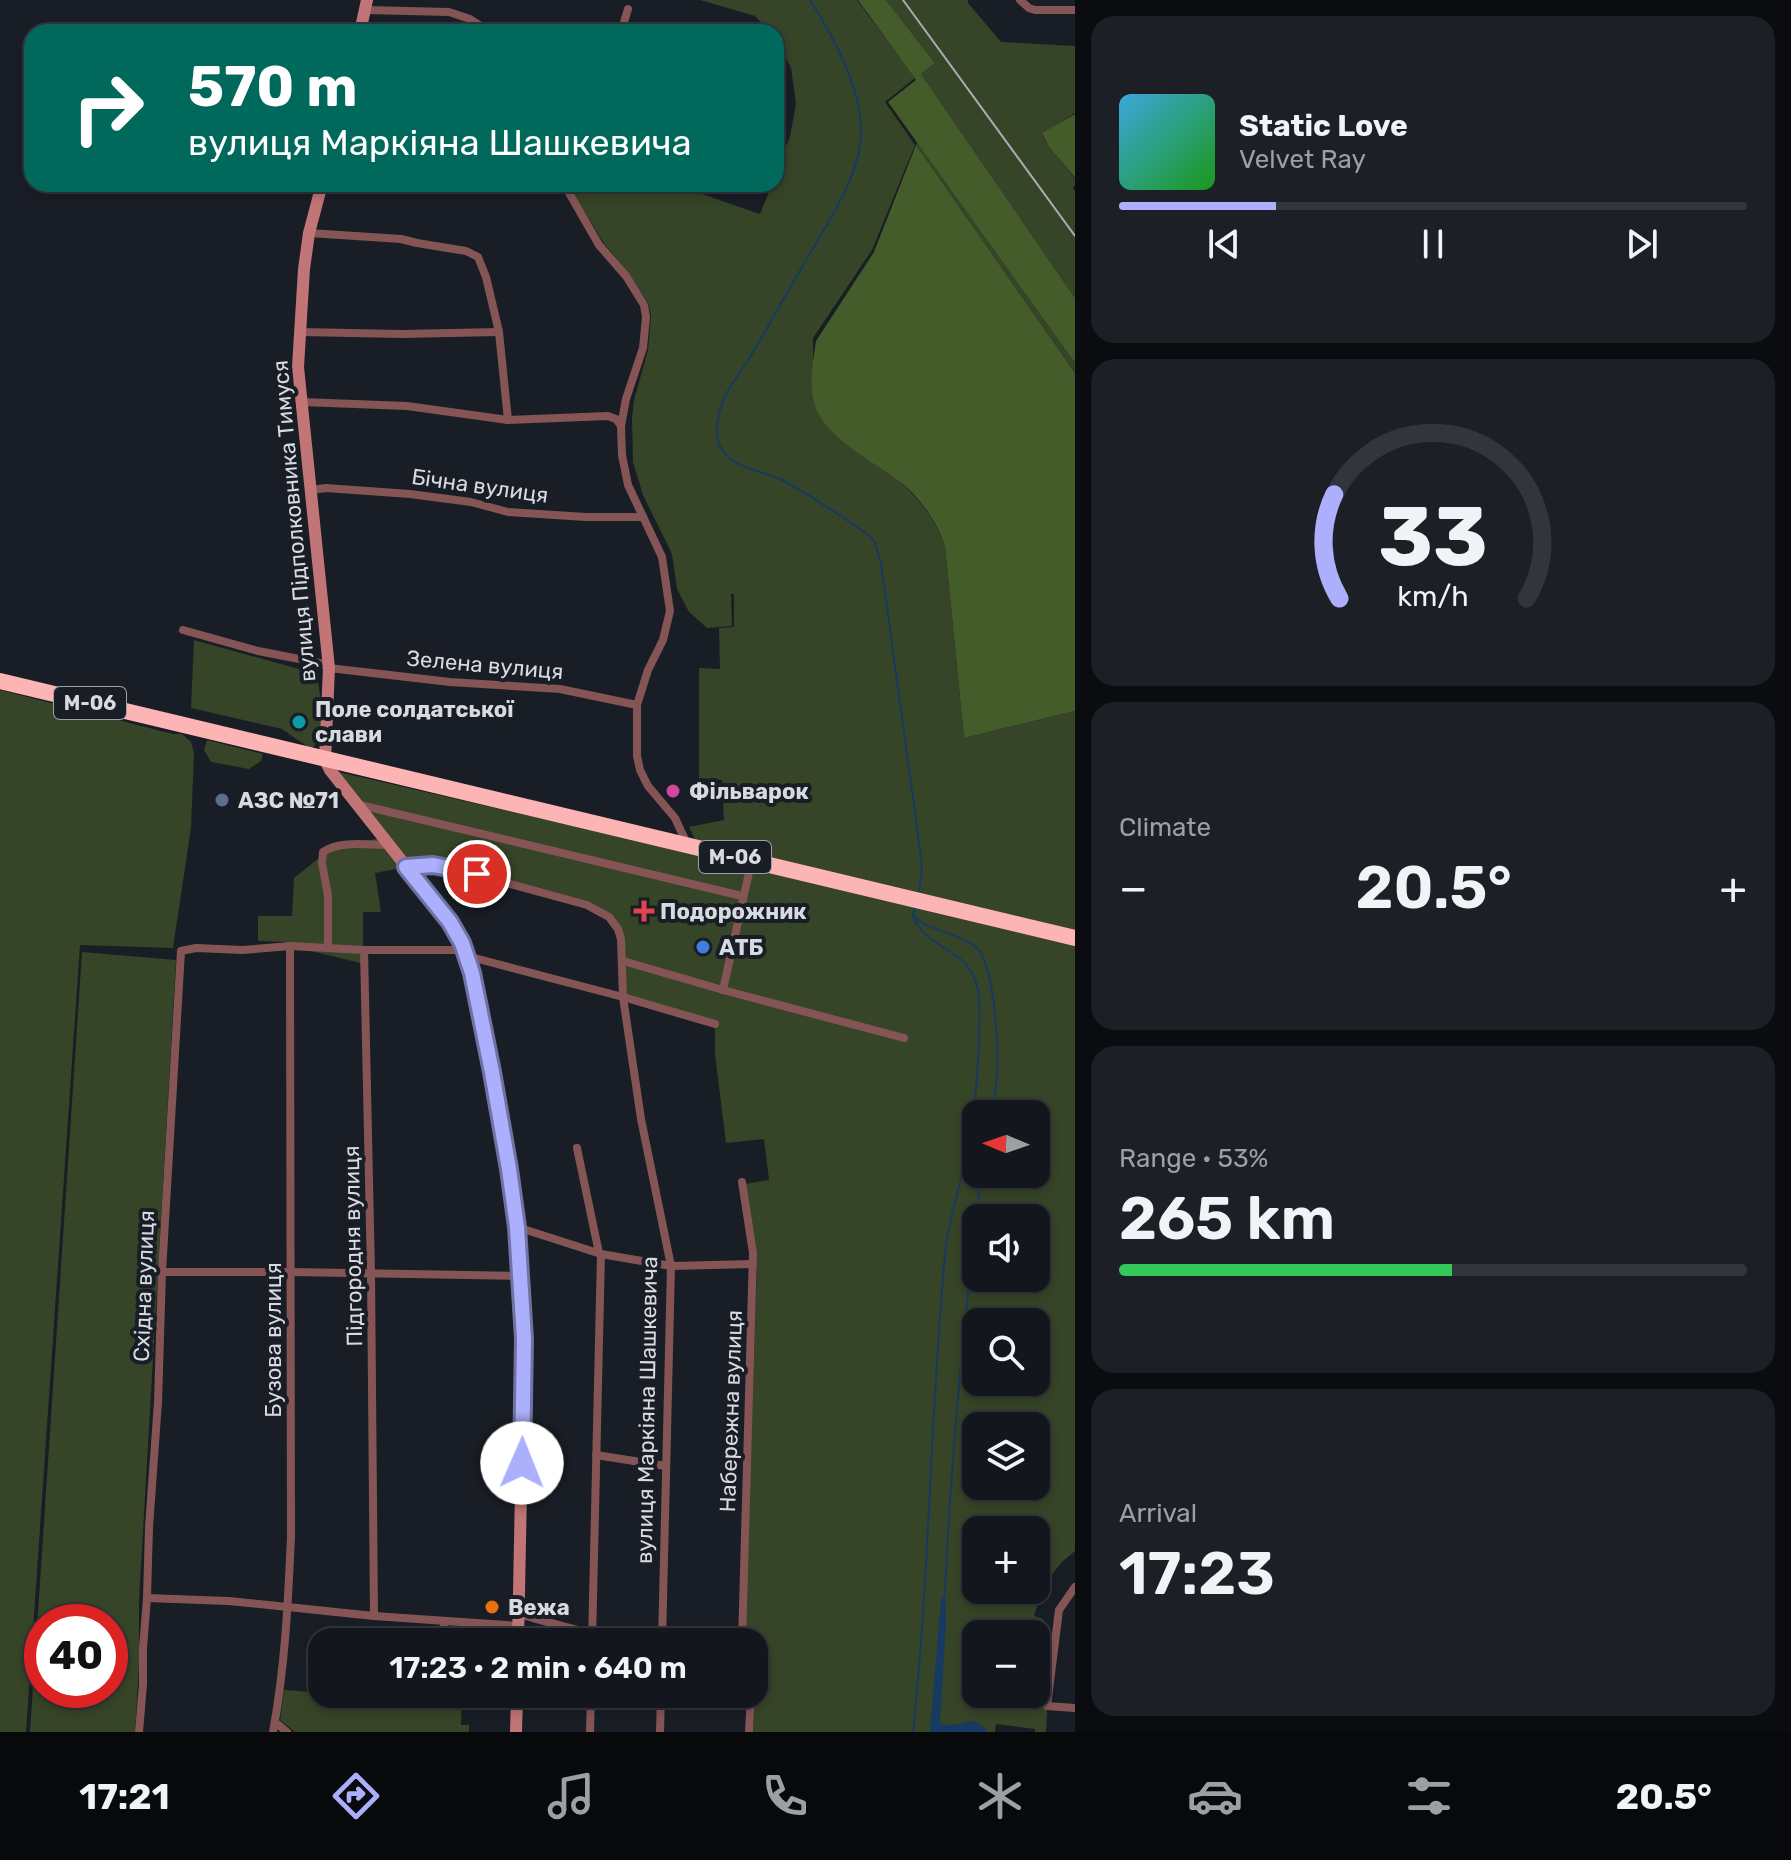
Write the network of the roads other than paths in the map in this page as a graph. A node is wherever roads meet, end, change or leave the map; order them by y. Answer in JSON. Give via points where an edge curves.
{"nodes":[{"id":1,"x":1020,"y":0,"type":"edge"},
{"id":2,"x":367,"y":5,"type":"edge"},
{"id":3,"x":628,"y":9,"type":"dead end"},
{"id":4,"x":1075,"y":10,"type":"edge"},
{"id":5,"x":475,"y":24,"type":"edge"},
{"id":6,"x":623,"y":24,"type":"edge"},
{"id":7,"x":320,"y":192,"type":"edge"},
{"id":8,"x":569,"y":192,"type":"edge"},
{"id":9,"x":309,"y":233,"type":"junction"},
{"id":10,"x":300,"y":332,"type":"junction"},
{"id":11,"x":499,"y":332,"type":"junction"},
{"id":12,"x":302,"y":402,"type":"junction"},
{"id":13,"x":508,"y":420,"type":"junction"},
{"id":14,"x":621,"y":426,"type":"junction"},
{"id":15,"x":311,"y":490,"type":"junction"},
{"id":16,"x":643,"y":517,"type":"junction"},
{"id":17,"x":183,"y":630,"type":"dead end"},
{"id":18,"x":329,"y":668,"type":"junction"},
{"id":19,"x":0,"y":681,"type":"edge"},
{"id":20,"x":637,"y":705,"type":"junction"},
{"id":21,"x":325,"y":760,"type":"junction"},
{"id":22,"x":356,"y":804,"type":"junction"},
{"id":23,"x":388,"y":845,"type":"junction"},
{"id":24,"x":689,"y":846,"type":"junction"},
{"id":25,"x":752,"y":860,"type":"junction"},
{"id":26,"x":406,"y":867,"type":"junction"},
{"id":27,"x":742,"y":896,"type":"junction"},
{"id":28,"x":1075,"y":938,"type":"edge"},
{"id":29,"x":290,"y":946,"type":"junction"},
{"id":30,"x":328,"y":948,"type":"junction"},
{"id":31,"x":364,"y":950,"type":"junction"},
{"id":32,"x":466,"y":953,"type":"junction"},
{"id":33,"x":623,"y":961,"type":"junction"},
{"id":34,"x":723,"y":990,"type":"junction"},
{"id":35,"x":623,"y":997,"type":"junction"},
{"id":36,"x":715,"y":1024,"type":"dead end"},
{"id":37,"x":904,"y":1038,"type":"dead end"},
{"id":38,"x":577,"y":1148,"type":"dead end"},
{"id":39,"x":742,"y":1182,"type":"dead end"},
{"id":40,"x":517,"y":1227,"type":"junction"},
{"id":41,"x":600,"y":1254,"type":"junction"},
{"id":42,"x":753,"y":1264,"type":"junction"},
{"id":43,"x":671,"y":1266,"type":"junction"},
{"id":44,"x":162,"y":1272,"type":"junction"},
{"id":45,"x":291,"y":1272,"type":"junction"},
{"id":46,"x":371,"y":1273,"type":"junction"},
{"id":47,"x":519,"y":1276,"type":"junction"},
{"id":48,"x":596,"y":1455,"type":"junction"},
{"id":49,"x":666,"y":1466,"type":"junction"},
{"id":50,"x":1075,"y":1587,"type":"edge"},
{"id":51,"x":147,"y":1598,"type":"junction"},
{"id":52,"x":288,"y":1607,"type":"junction"},
{"id":53,"x":374,"y":1616,"type":"junction"},
{"id":54,"x":518,"y":1620,"type":"junction"},
{"id":55,"x":444,"y":1621,"type":"junction"},
{"id":56,"x":444,"y":1628,"type":"edge"},
{"id":57,"x":518,"y":1628,"type":"edge"},
{"id":58,"x":551,"y":1628,"type":"edge"},
{"id":59,"x":592,"y":1628,"type":"edge"},
{"id":60,"x":662,"y":1628,"type":"edge"},
{"id":61,"x":742,"y":1628,"type":"edge"},
{"id":62,"x":517,"y":1708,"type":"edge"},
{"id":63,"x":591,"y":1708,"type":"edge"},
{"id":64,"x":661,"y":1708,"type":"edge"},
{"id":65,"x":750,"y":1708,"type":"edge"},
{"id":66,"x":1075,"y":1708,"type":"edge"},
{"id":67,"x":275,"y":1722,"type":"junction"},
{"id":68,"x":139,"y":1732,"type":"edge"},
{"id":69,"x":273,"y":1732,"type":"edge"},
{"id":70,"x":287,"y":1732,"type":"edge"},
{"id":71,"x":516,"y":1732,"type":"edge"},
{"id":72,"x":590,"y":1732,"type":"edge"},
{"id":73,"x":660,"y":1732,"type":"edge"},
{"id":74,"x":749,"y":1732,"type":"edge"}],
"edges":[{"from":1,"to":4,"type":"street","via":[[1035,10]]},
{"from":2,"to":5,"type":"street","via":[[449,12]]},
{"from":3,"to":6,"type":"street"},
{"from":7,"to":9,"type":"street","name":"вулиця Підполковника Тимуся"},
{"from":8,"to":14,"type":"street","via":[[599,245],[644,305],[643,348]]},
{"from":9,"to":10,"type":"street","name":"вулиця Підполковника Тимуся"},
{"from":9,"to":11,"type":"street","via":[[401,239],[474,253]]},
{"from":10,"to":11,"type":"street"},
{"from":10,"to":12,"type":"street","name":"вулиця Підполковника Тимуся"},
{"from":11,"to":13,"type":"street"},
{"from":12,"to":13,"type":"street","via":[[407,406]]},
{"from":12,"to":15,"type":"street","name":"вулиця Підполковника Тимуся"},
{"from":13,"to":14,"type":"street","via":[[608,416]]},
{"from":14,"to":16,"type":"street","via":[[624,470]]},
{"from":15,"to":16,"type":"street","name":"Бічна вулиця","via":[[410,494],[508,512]]},
{"from":15,"to":18,"type":"street","name":"вулиця Підполковника Тимуся"},
{"from":16,"to":20,"type":"street","via":[[662,557],[670,611]]},
{"from":17,"to":18,"type":"street","name":"Зелена вулиця"},
{"from":18,"to":20,"type":"street","name":"Зелена вулиця","via":[[560,689]]},
{"from":18,"to":21,"type":"street","name":"вулиця Підполковника Тимуся"},
{"from":19,"to":21,"type":"highway","number":"М-06"},
{"from":20,"to":24,"type":"street","via":[[640,770]]},
{"from":21,"to":22,"type":"street"},
{"from":21,"to":24,"type":"highway","number":"М-06"},
{"from":22,"to":23,"type":"street"},
{"from":22,"to":27,"type":"street"},
{"from":23,"to":26,"type":"street"},
{"from":23,"to":30,"type":"street","via":[[342,845],[323,852]]},
{"from":24,"to":25,"type":"highway","number":"М-06"},
{"from":25,"to":27,"type":"street"},
{"from":25,"to":28,"type":"highway","number":"М-06"},
{"from":26,"to":32,"type":"street","via":[[450,922]]},
{"from":26,"to":33,"type":"street","name":"вулиця Маркіяна Шашкевича","via":[[452,868],[600,910],[618,929]]},
{"from":27,"to":34,"type":"street"},
{"from":29,"to":30,"type":"street"},
{"from":29,"to":44,"type":"street","name":"Східна вулиця","via":[[181,951]]},
{"from":29,"to":45,"type":"street","name":"Бузова вулиця"},
{"from":30,"to":31,"type":"street"},
{"from":31,"to":32,"type":"street"},
{"from":31,"to":46,"type":"street","name":"Підгородня вулиця"},
{"from":32,"to":35,"type":"street"},
{"from":32,"to":40,"type":"street"},
{"from":33,"to":34,"type":"street"},
{"from":33,"to":35,"type":"street","name":"вулиця Маркіяна Шашкевича"},
{"from":34,"to":37,"type":"street"},
{"from":35,"to":36,"type":"street"},
{"from":35,"to":43,"type":"street","name":"вулиця Маркіяна Шашкевича"},
{"from":38,"to":41,"type":"street"},
{"from":39,"to":42,"type":"street","name":"Набережна вулиця"},
{"from":40,"to":41,"type":"street"},
{"from":40,"to":47,"type":"street"},
{"from":41,"to":43,"type":"street"},
{"from":41,"to":48,"type":"street"},
{"from":42,"to":43,"type":"street"},
{"from":42,"to":61,"type":"street","name":"Набережна вулиця"},
{"from":43,"to":49,"type":"street","name":"вулиця Маркіяна Шашкевича"},
{"from":44,"to":45,"type":"street"},
{"from":44,"to":51,"type":"street","name":"Східна вулиця"},
{"from":45,"to":46,"type":"street"},
{"from":45,"to":52,"type":"street","name":"Бузова вулиця"},
{"from":46,"to":47,"type":"street"},
{"from":46,"to":53,"type":"street","name":"Підгородня вулиця"},
{"from":47,"to":54,"type":"street","via":[[524,1339]]},
{"from":48,"to":49,"type":"street"},
{"from":48,"to":59,"type":"street"},
{"from":49,"to":60,"type":"street","name":"вулиця Маркіяна Шашкевича"},
{"from":50,"to":66,"type":"street","via":[[1059,1610],[1047,1706]]},
{"from":51,"to":52,"type":"street"},
{"from":51,"to":68,"type":"street","name":"Східна вулиця"},
{"from":52,"to":53,"type":"street"},
{"from":52,"to":67,"type":"street","name":"Бузова вулиця"},
{"from":53,"to":55,"type":"street"},
{"from":54,"to":55,"type":"street"},
{"from":54,"to":57,"type":"street"},
{"from":54,"to":58,"type":"street"},
{"from":55,"to":56,"type":"street"},
{"from":62,"to":71,"type":"street"},
{"from":63,"to":72,"type":"street"},
{"from":64,"to":73,"type":"street"},
{"from":65,"to":74,"type":"street"},
{"from":67,"to":69,"type":"street","name":"Бузова вулиця"},
{"from":67,"to":70,"type":"street"}]}
